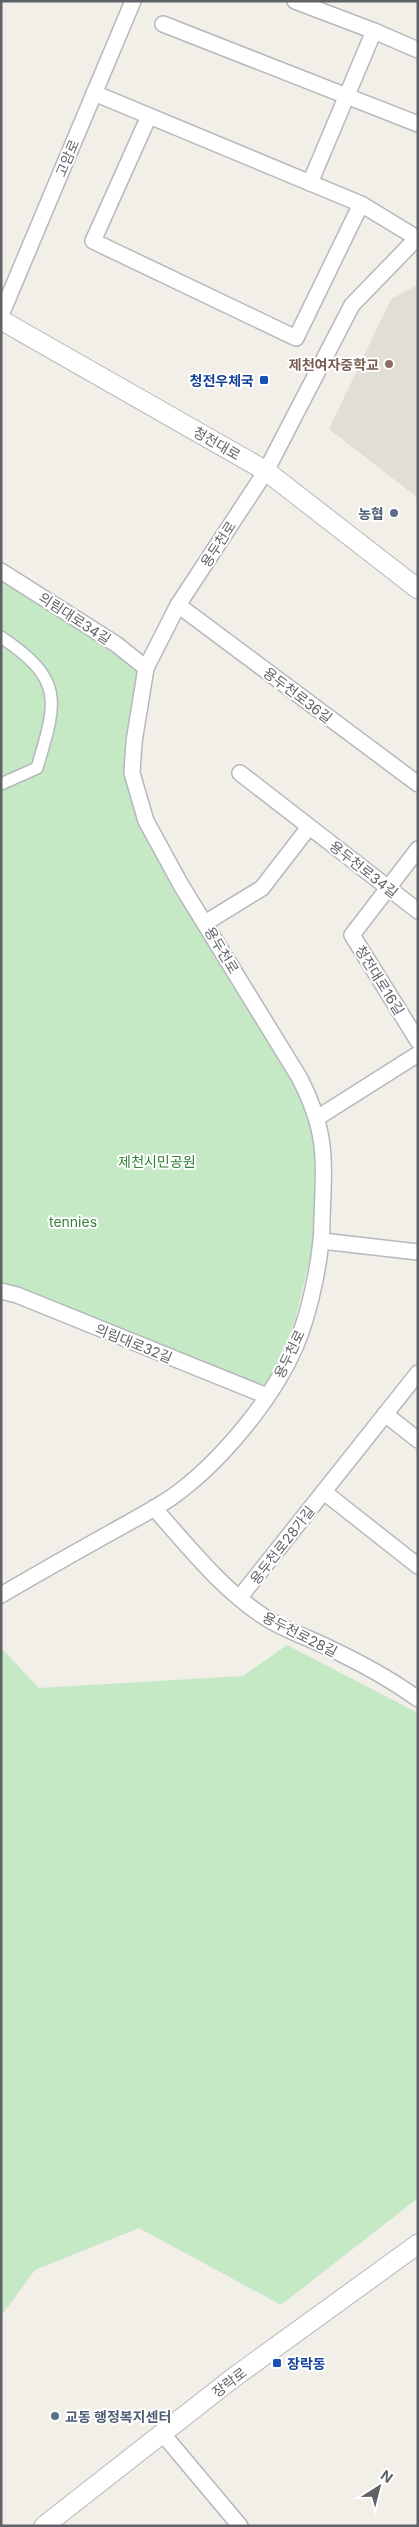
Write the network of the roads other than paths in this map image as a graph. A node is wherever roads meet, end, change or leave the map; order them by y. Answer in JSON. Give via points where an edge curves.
{"nodes":[{"id":1,"x":133,"y":1,"type":"edge"},
{"id":2,"x":295,"y":1,"type":"edge"},
{"id":3,"x":163,"y":24,"type":"dead end"},
{"id":4,"x":374,"y":31,"type":"junction"},
{"id":5,"x":418,"y":50,"type":"edge"},
{"id":6,"x":94,"y":94,"type":"junction"},
{"id":7,"x":347,"y":95,"type":"junction"},
{"id":8,"x":149,"y":116,"type":"junction"},
{"id":9,"x":418,"y":124,"type":"edge"},
{"id":10,"x":310,"y":183,"type":"junction"},
{"id":11,"x":361,"y":204,"type":"junction"},
{"id":12,"x":418,"y":238,"type":"edge"},
{"id":13,"x":1,"y":315,"type":"edge"},
{"id":14,"x":1,"y":320,"type":"edge"},
{"id":15,"x":266,"y":471,"type":"junction"},
{"id":16,"x":1,"y":571,"type":"edge"},
{"id":17,"x":418,"y":589,"type":"edge"},
{"id":18,"x":178,"y":605,"type":"junction"},
{"id":19,"x":1,"y":637,"type":"edge"},
{"id":20,"x":146,"y":668,"type":"junction"},
{"id":21,"x":240,"y":773,"type":"dead end"},
{"id":22,"x":1,"y":784,"type":"edge"},
{"id":23,"x":418,"y":784,"type":"edge"},
{"id":24,"x":310,"y":827,"type":"junction"},
{"id":25,"x":418,"y":849,"type":"edge"},
{"id":26,"x":388,"y":888,"type":"junction"},
{"id":27,"x":418,"y":911,"type":"edge"},
{"id":28,"x":205,"y":923,"type":"junction"},
{"id":29,"x":418,"y":1041,"type":"edge"},
{"id":30,"x":418,"y":1054,"type":"edge"},
{"id":31,"x":318,"y":1118,"type":"junction"},
{"id":32,"x":322,"y":1242,"type":"junction"},
{"id":33,"x":418,"y":1252,"type":"edge"},
{"id":34,"x":1,"y":1291,"type":"edge"},
{"id":35,"x":418,"y":1373,"type":"edge"},
{"id":36,"x":267,"y":1396,"type":"junction"},
{"id":37,"x":385,"y":1414,"type":"junction"},
{"id":38,"x":418,"y":1440,"type":"edge"},
{"id":39,"x":324,"y":1492,"type":"junction"},
{"id":40,"x":154,"y":1508,"type":"junction"},
{"id":41,"x":418,"y":1566,"type":"edge"},
{"id":42,"x":1,"y":1595,"type":"edge"},
{"id":43,"x":240,"y":1597,"type":"junction"},
{"id":44,"x":418,"y":1699,"type":"edge"},
{"id":45,"x":418,"y":2244,"type":"edge"},
{"id":46,"x":162,"y":2433,"type":"junction"},
{"id":47,"x":44,"y":2526,"type":"edge"},
{"id":48,"x":240,"y":2526,"type":"edge"}],
"edges":[{"from":1,"to":6,"type":"street","name":"고암로"},
{"from":2,"to":4,"type":"street"},
{"from":3,"to":7,"type":"street"},
{"from":4,"to":5,"type":"street"},
{"from":4,"to":7,"type":"street"},
{"from":6,"to":8,"type":"street"},
{"from":6,"to":13,"type":"street","name":"고암로"},
{"from":7,"to":9,"type":"street"},
{"from":7,"to":10,"type":"street"},
{"from":8,"to":10,"type":"street"},
{"from":8,"to":11,"type":"street","via":[[93,242],[296,338]]},
{"from":10,"to":11,"type":"street"},
{"from":11,"to":12,"type":"street"},
{"from":12,"to":15,"type":"street","name":"용두천로","via":[[352,305]]},
{"from":14,"to":15,"type":"street","name":"청전대로"},
{"from":15,"to":17,"type":"street","name":"청전대로"},
{"from":15,"to":18,"type":"street","name":"용두천로"},
{"from":16,"to":20,"type":"street","name":"의림대로34길","via":[[116,644]]},
{"from":18,"to":20,"type":"street","name":"용두천로"},
{"from":18,"to":23,"type":"street","name":"용두천로36길"},
{"from":19,"to":22,"type":"street","via":[[41,671],[50,685],[52,714],[37,768]]},
{"from":20,"to":28,"type":"street","name":"용두천로","via":[[132,772],[146,821]]},
{"from":21,"to":24,"type":"street","name":"용두천로34길"},
{"from":24,"to":26,"type":"street","name":"용두천로34길"},
{"from":24,"to":28,"type":"street","via":[[262,888]]},
{"from":25,"to":26,"type":"street","name":"청전대로16길"},
{"from":26,"to":27,"type":"street","name":"용두천로34길"},
{"from":26,"to":29,"type":"street","name":"청전대로16길","via":[[352,935]]},
{"from":28,"to":31,"type":"street","name":"용두천로","via":[[299,1077]]},
{"from":30,"to":31,"type":"street"},
{"from":31,"to":32,"type":"street","name":"용두천로","via":[[324,1150]]},
{"from":32,"to":33,"type":"street"},
{"from":32,"to":36,"type":"street","name":"용두천로","via":[[304,1324],[296,1346]]},
{"from":34,"to":36,"type":"street","name":"의림대로32길"},
{"from":35,"to":37,"type":"street","name":"용두천로28가길"},
{"from":36,"to":40,"type":"street","name":"용두천로","via":[[211,1463]]},
{"from":37,"to":38,"type":"street"},
{"from":37,"to":39,"type":"street","name":"용두천로28가길"},
{"from":39,"to":41,"type":"street","name":"용두천로28가길"},
{"from":39,"to":43,"type":"street","name":"용두천로28가길"},
{"from":40,"to":42,"type":"street","name":"용두천로"},
{"from":40,"to":43,"type":"street","name":"용두천로28길","via":[[208,1568]]},
{"from":43,"to":44,"type":"street","name":"용두천로28길","via":[[267,1619],[351,1659],[400,1685]]},
{"from":45,"to":46,"type":"street","name":"장락로"},
{"from":46,"to":47,"type":"street","name":"장락로"},
{"from":46,"to":48,"type":"street"}]}
